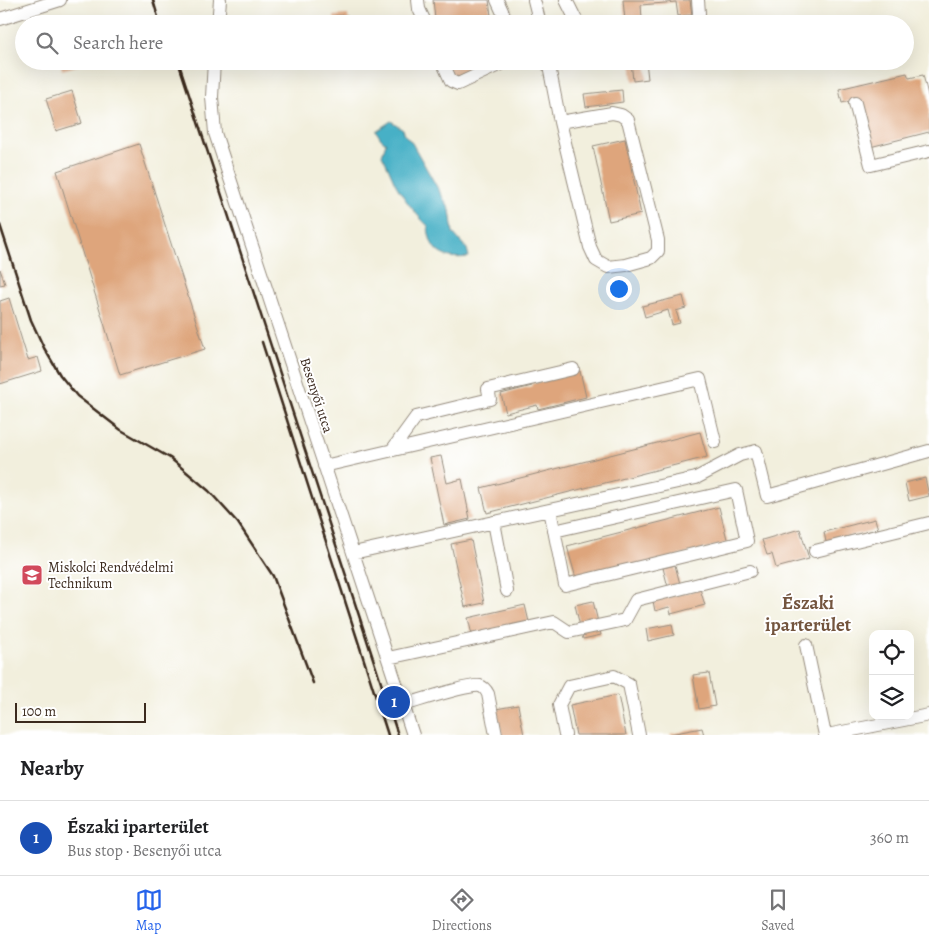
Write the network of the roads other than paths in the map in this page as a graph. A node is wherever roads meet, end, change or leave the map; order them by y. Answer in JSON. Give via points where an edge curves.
{"nodes":[{"id":1,"x":60,"y":0,"type":"edge"},
{"id":2,"x":220,"y":0,"type":"edge"},
{"id":3,"x":418,"y":0,"type":"edge"},
{"id":4,"x":534,"y":0,"type":"edge"},
{"id":5,"x":566,"y":0,"type":"edge"},
{"id":6,"x":698,"y":0,"type":"edge"},
{"id":7,"x":497,"y":1,"type":"edge"},
{"id":8,"x":42,"y":3,"type":"edge"},
{"id":9,"x":219,"y":15,"type":"edge"},
{"id":10,"x":422,"y":15,"type":"edge"},
{"id":11,"x":498,"y":15,"type":"edge"},
{"id":12,"x":504,"y":15,"type":"edge"},
{"id":13,"x":538,"y":15,"type":"edge"},
{"id":14,"x":574,"y":15,"type":"edge"},
{"id":15,"x":699,"y":15,"type":"edge"},
{"id":16,"x":0,"y":19,"type":"edge"},
{"id":17,"x":214,"y":70,"type":"edge"},
{"id":18,"x":446,"y":70,"type":"edge"},
{"id":19,"x":488,"y":70,"type":"edge"},
{"id":20,"x":550,"y":70,"type":"edge"},
{"id":21,"x":855,"y":103,"type":"dead end"},
{"id":22,"x":560,"y":122,"type":"junction"},
{"id":23,"x":929,"y":151,"type":"edge"},
{"id":24,"x":573,"y":369,"type":"dead end"},
{"id":25,"x":715,"y":442,"type":"dead end"},
{"id":26,"x":392,"y":450,"type":"junction"},
{"id":27,"x":929,"y":450,"type":"edge"},
{"id":28,"x":324,"y":466,"type":"junction"},
{"id":29,"x":550,"y":510,"type":"junction"},
{"id":30,"x":494,"y":522,"type":"junction"},
{"id":31,"x":929,"y":523,"type":"edge"},
{"id":32,"x":554,"y":530,"type":"junction"},
{"id":33,"x":815,"y":551,"type":"dead end"},
{"id":34,"x":353,"y":553,"type":"junction"},
{"id":35,"x":750,"y":571,"type":"dead end"},
{"id":36,"x":507,"y":591,"type":"dead end"},
{"id":37,"x":806,"y":645,"type":"dead end"},
{"id":38,"x":388,"y":658,"type":"junction"},
{"id":39,"x":403,"y":705,"type":"junction"},
{"id":40,"x":929,"y":716,"type":"edge"},
{"id":41,"x":413,"y":735,"type":"edge"},
{"id":42,"x":496,"y":735,"type":"edge"},
{"id":43,"x":565,"y":735,"type":"edge"},
{"id":44,"x":639,"y":735,"type":"edge"},
{"id":45,"x":826,"y":735,"type":"edge"}],
"edges":[{"from":1,"to":8,"type":"street"},
{"from":2,"to":9,"type":"street"},
{"from":3,"to":10,"type":"street"},
{"from":4,"to":13,"type":"street"},
{"from":5,"to":14,"type":"street"},
{"from":6,"to":15,"type":"street"},
{"from":7,"to":11,"type":"street"},
{"from":7,"to":12,"type":"street"},
{"from":8,"to":16,"type":"street"},
{"from":17,"to":28,"type":"street","name":"Besenyői utca","via":[[215,133]]},
{"from":18,"to":19,"type":"street","via":[[451,81],[458,84]]},
{"from":20,"to":22,"type":"street"},
{"from":21,"to":23,"type":"street","via":[[871,165]]},
{"from":22,"to":22,"type":"street","via":[[590,247],[596,260],[608,267],[651,258],[658,251],[658,240],[628,120],[612,113]]},
{"from":24,"to":26,"type":"street","via":[[488,389],[490,398],[416,416]]},
{"from":25,"to":26,"type":"street","via":[[700,379]]},
{"from":26,"to":28,"type":"street"},
{"from":27,"to":29,"type":"street","via":[[767,496],[756,451],[740,455],[696,478]]},
{"from":28,"to":34,"type":"street","name":"Besenyői utca"},
{"from":29,"to":30,"type":"street"},
{"from":29,"to":32,"type":"street"},
{"from":30,"to":34,"type":"street"},
{"from":30,"to":36,"type":"street"},
{"from":31,"to":33,"type":"street"},
{"from":32,"to":32,"type":"street","via":[[565,585],[747,541],[736,490]]},
{"from":34,"to":38,"type":"street","name":"Besenyői utca"},
{"from":35,"to":38,"type":"street","via":[[636,600],[626,620],[569,632],[554,622]]},
{"from":37,"to":45,"type":"street"},
{"from":38,"to":39,"type":"street","name":"Besenyői utca"},
{"from":39,"to":41,"type":"street","name":"Besenyői utca"},
{"from":39,"to":42,"type":"street","via":[[470,686],[482,686],[488,694]]},
{"from":40,"to":45,"type":"street"},
{"from":43,"to":44,"type":"street","via":[[559,705],[570,686],[614,676],[629,684]]}]}
